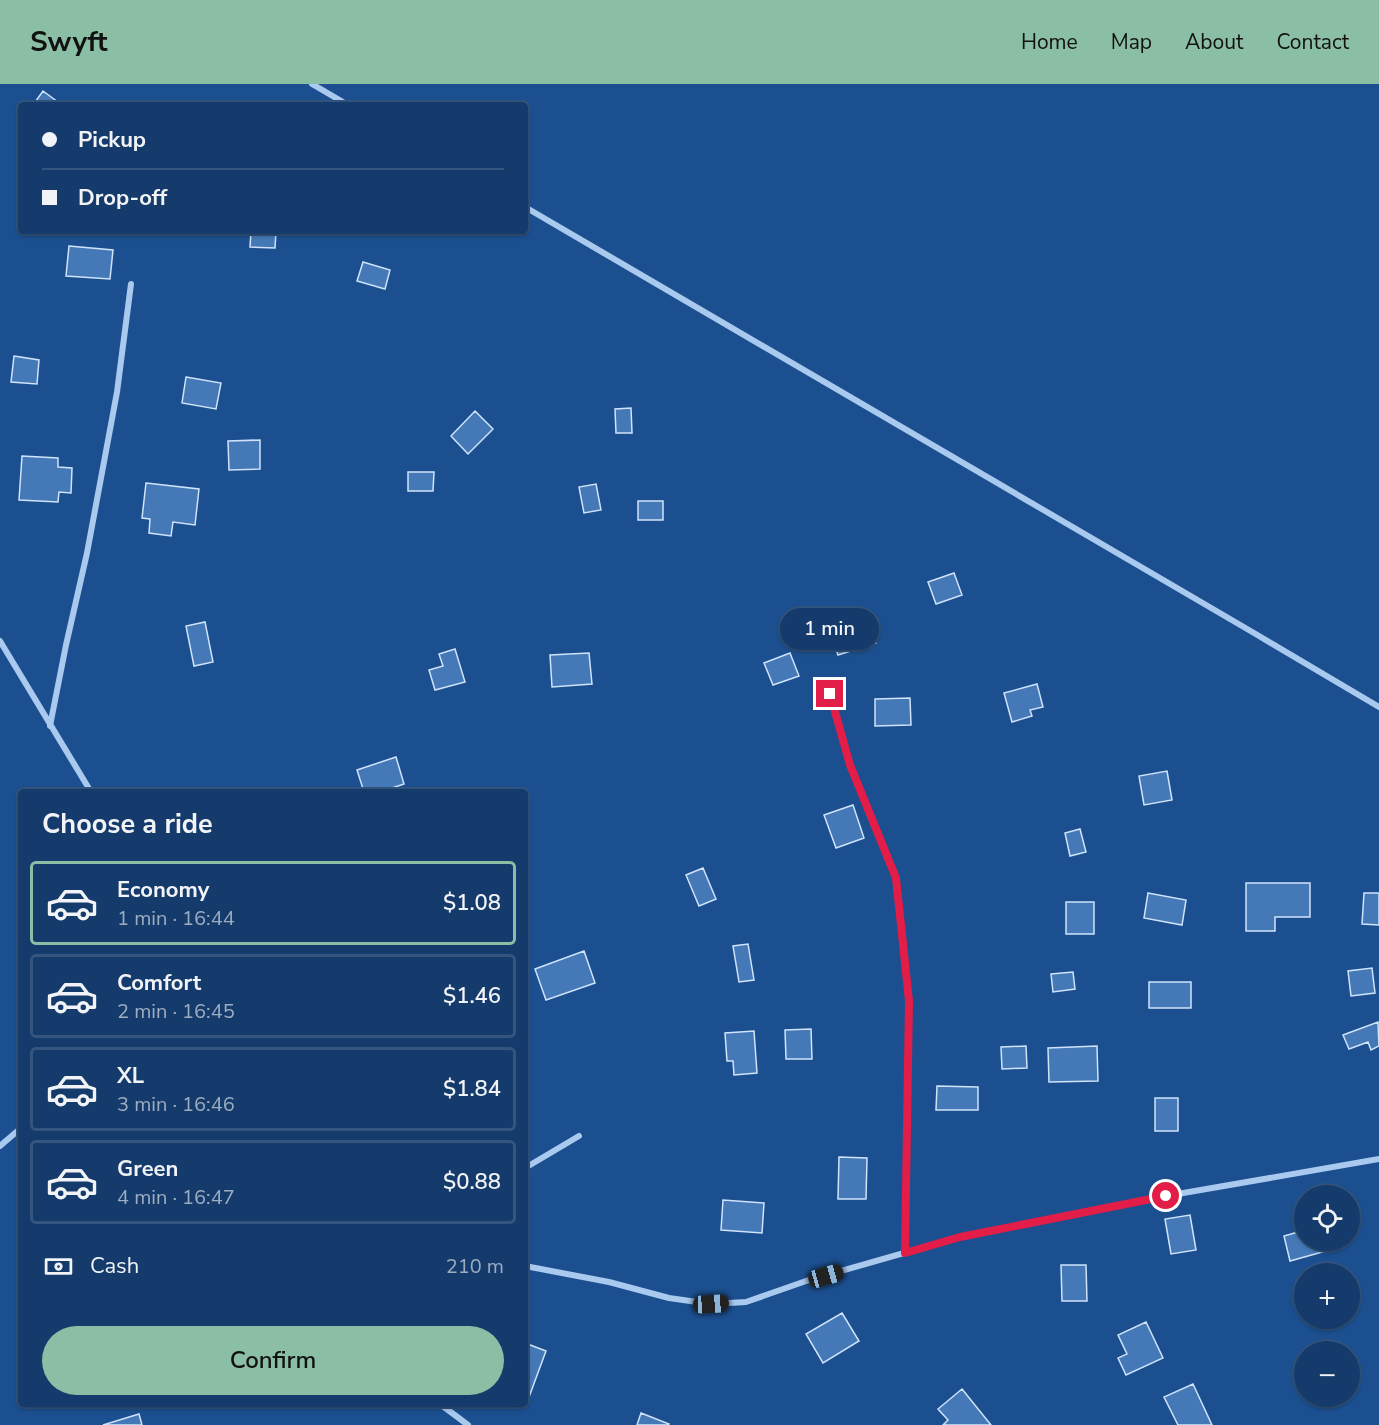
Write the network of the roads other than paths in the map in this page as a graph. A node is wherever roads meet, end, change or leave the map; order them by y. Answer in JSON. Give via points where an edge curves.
{"nodes":[{"id":1,"x":312,"y":84,"type":"edge"},
{"id":2,"x":343,"y":102,"type":"edge"},
{"id":3,"x":528,"y":209,"type":"edge"},
{"id":4,"x":131,"y":284,"type":"dead end"},
{"id":5,"x":0,"y":641,"type":"edge"},
{"id":6,"x":830,"y":694,"type":"dead end"},
{"id":7,"x":1379,"y":707,"type":"edge"},
{"id":8,"x":50,"y":726,"type":"junction"},
{"id":9,"x":89,"y":789,"type":"edge"},
{"id":10,"x":18,"y":1131,"type":"edge"},
{"id":11,"x":579,"y":1136,"type":"dead end"},
{"id":12,"x":0,"y":1146,"type":"edge"},
{"id":13,"x":1379,"y":1159,"type":"edge"},
{"id":14,"x":528,"y":1166,"type":"edge"},
{"id":15,"x":905,"y":1253,"type":"junction"},
{"id":16,"x":528,"y":1267,"type":"edge"},
{"id":17,"x":444,"y":1407,"type":"edge"},
{"id":18,"x":468,"y":1425,"type":"edge"}],
"edges":[{"from":1,"to":2,"type":"street"},
{"from":3,"to":7,"type":"street"},
{"from":4,"to":8,"type":"street","via":[[117,392]]},
{"from":5,"to":8,"type":"street"},
{"from":6,"to":15,"type":"street","via":[[850,765],[896,878],[909,1001]]},
{"from":8,"to":9,"type":"street"},
{"from":10,"to":12,"type":"street"},
{"from":11,"to":14,"type":"street"},
{"from":13,"to":15,"type":"street","via":[[1154,1198],[960,1237]]},
{"from":15,"to":16,"type":"street","via":[[746,1302],[711,1304]]},
{"from":17,"to":18,"type":"street"}]}
